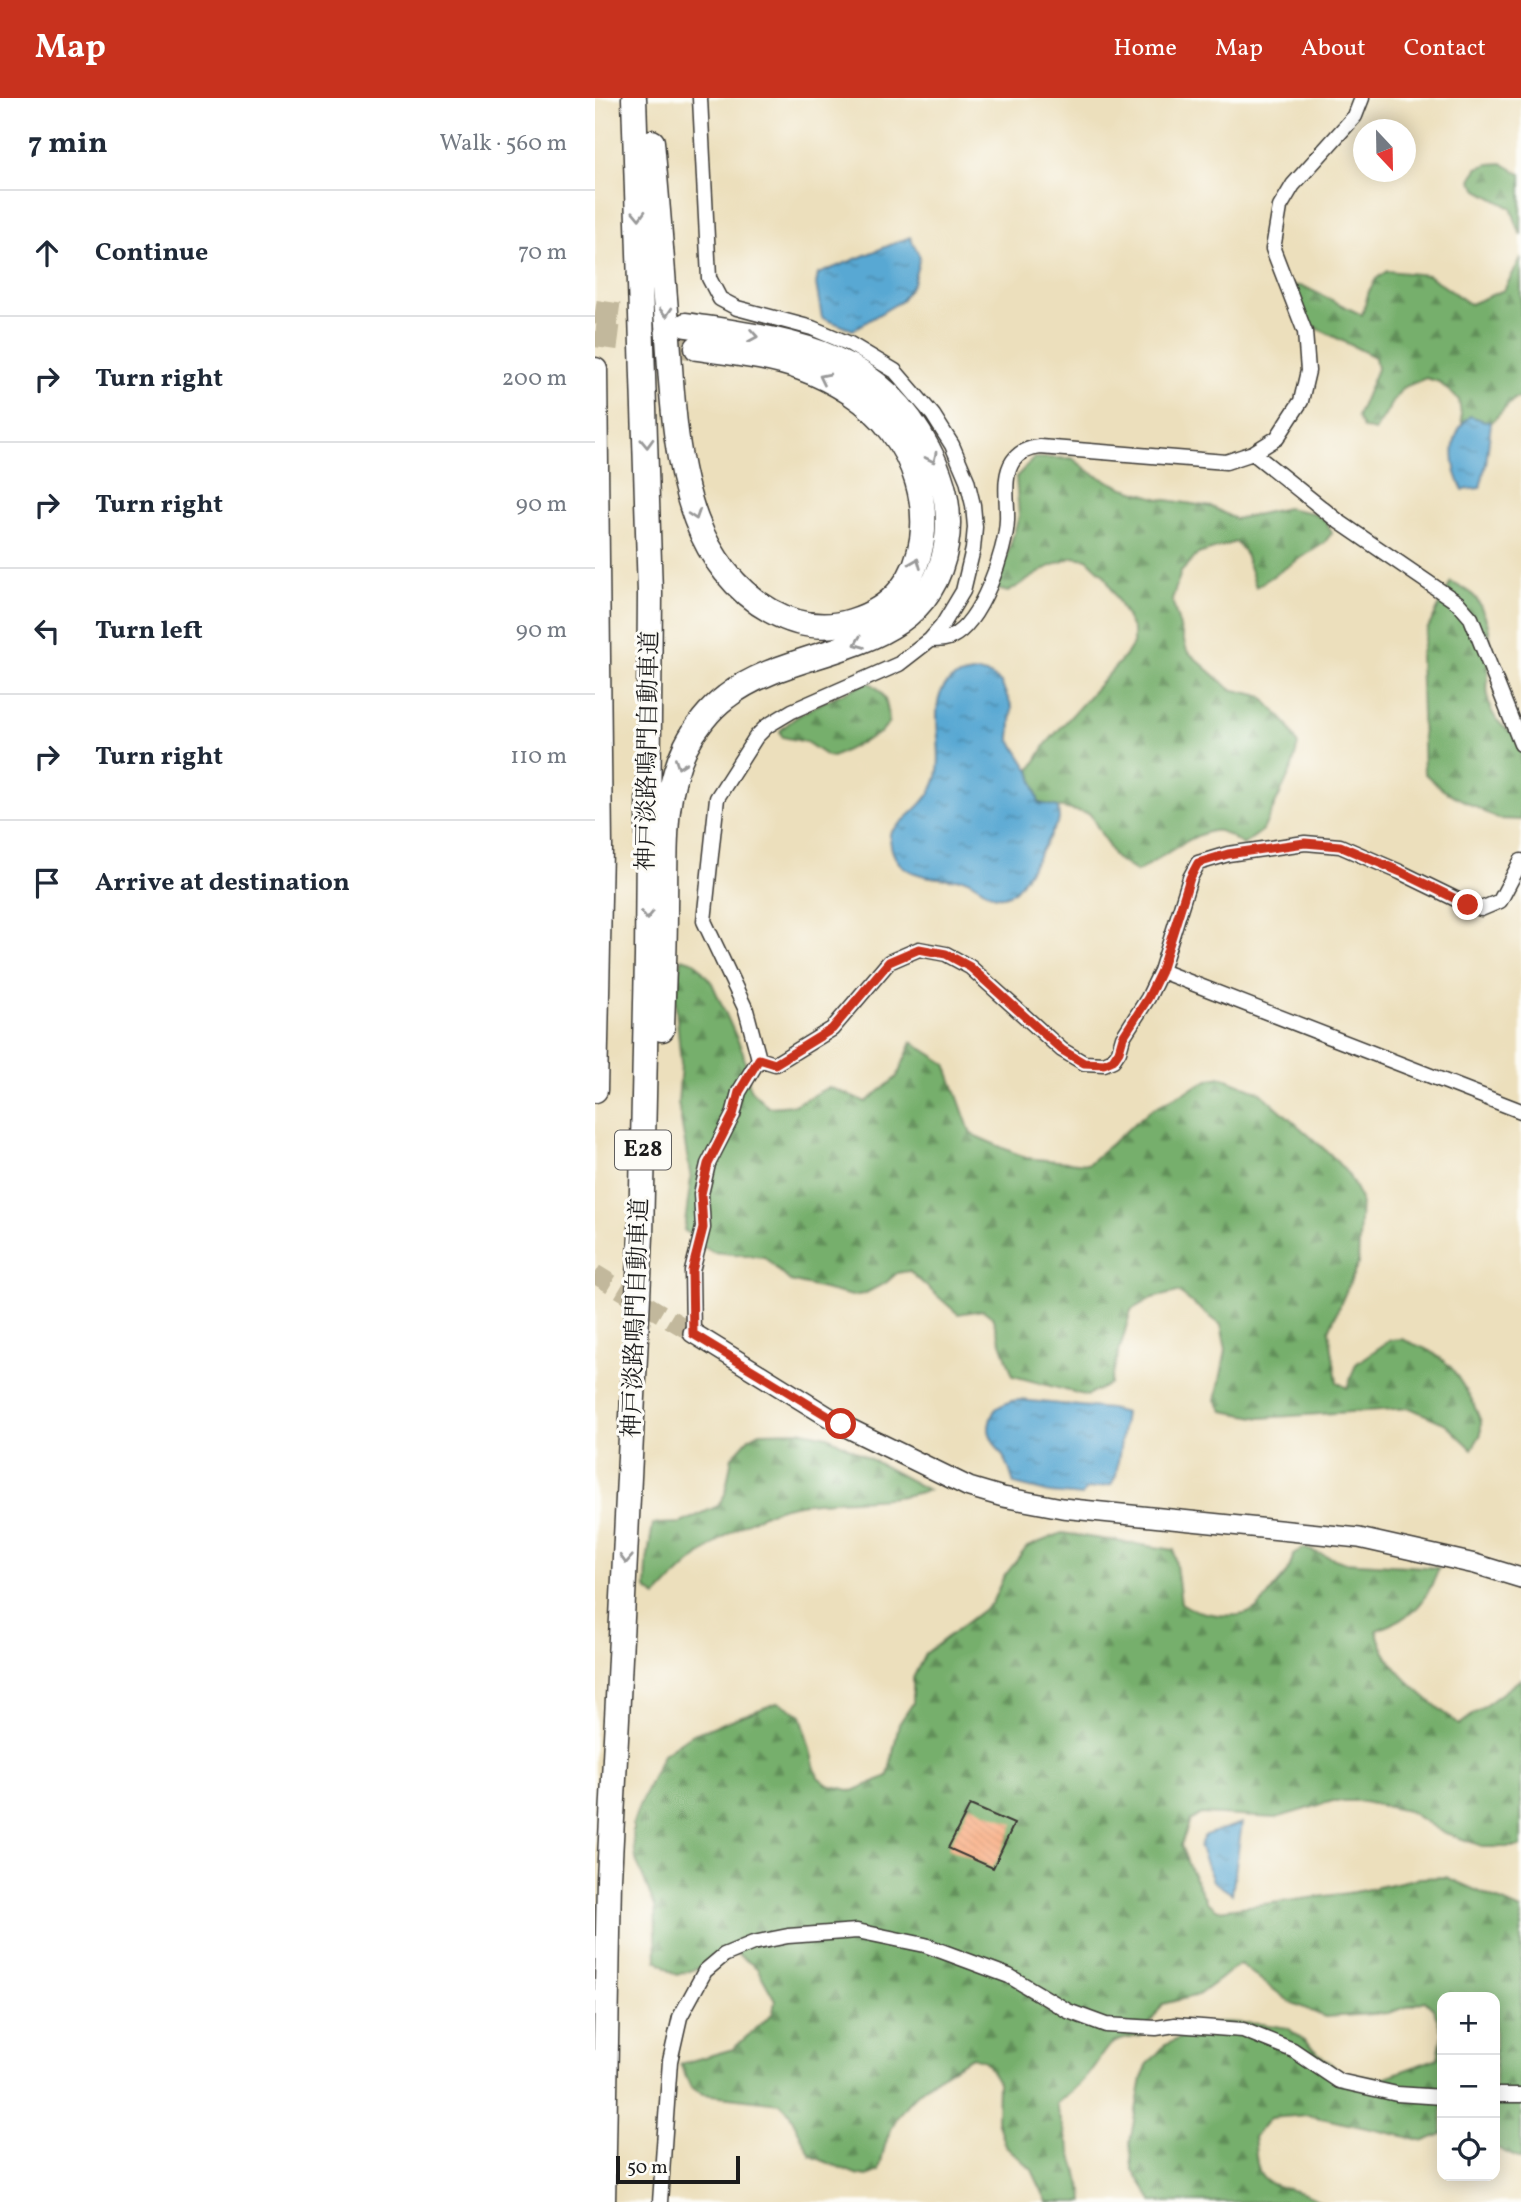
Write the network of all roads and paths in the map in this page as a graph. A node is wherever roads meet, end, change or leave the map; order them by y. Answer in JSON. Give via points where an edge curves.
{"nodes":[{"id":1,"x":634,"y":98,"type":"edge"},
{"id":2,"x":648,"y":98,"type":"edge"},
{"id":3,"x":700,"y":98,"type":"edge"},
{"id":4,"x":1362,"y":98,"type":"edge"},
{"id":5,"x":686,"y":325,"type":"tunnel mouth"},
{"id":6,"x":697,"y":348,"type":"tunnel mouth"},
{"id":7,"x":595,"y":370,"type":"edge"},
{"id":8,"x":1253,"y":453,"type":"junction"},
{"id":9,"x":930,"y":640,"type":"junction"},
{"id":10,"x":1521,"y":744,"type":"edge"},
{"id":11,"x":1521,"y":861,"type":"edge"},
{"id":12,"x":1161,"y":971,"type":"junction"},
{"id":13,"x":759,"y":1059,"type":"junction"},
{"id":14,"x":595,"y":1090,"type":"edge"},
{"id":15,"x":1521,"y":1111,"type":"edge"},
{"id":16,"x":693,"y":1334,"type":"joint"},
{"id":17,"x":629,"y":1508,"type":"junction"},
{"id":18,"x":1521,"y":1578,"type":"edge"},
{"id":19,"x":1500,"y":2095,"type":"edge"},
{"id":20,"x":1521,"y":2095,"type":"edge"},
{"id":21,"x":1437,"y":2097,"type":"edge"},
{"id":22,"x":603,"y":2202,"type":"edge"},
{"id":23,"x":660,"y":2202,"type":"edge"}],
"edges":[{"from":1,"to":17,"type":"highway","name":"神戸淡路鳴門自動車道","number":"E28","one_way":true,"via":[[650,607],[641,1222]]},
{"from":2,"to":6,"type":"highway","one_way":true,"via":[[672,386],[685,483],[696,519],[731,580],[753,601],[782,618],[832,626],[878,610],[908,580],[922,546],[922,494],[909,457],[895,435],[872,409],[827,379],[798,367]]},
{"from":3,"to":9,"type":"street","via":[[709,278],[720,299],[812,328],[884,363],[933,415],[952,444],[967,480],[975,527],[969,570],[958,600]]},
{"from":4,"to":8,"type":"street","via":[[1355,116],[1293,185],[1280,207],[1273,249],[1305,332],[1308,371],[1301,401],[1283,431]]},
{"from":5,"to":17,"type":"highway","one_way":true,"via":[[802,346],[866,374],[918,429],[936,464],[949,526],[937,574],[906,617],[871,638],[758,678],[727,696],[700,724],[675,777],[666,816],[660,1137],[641,1418]]},
{"from":7,"to":14,"type":"highway","name":"神戸淡路鳴門自動車道","via":[[600,849]]},
{"from":8,"to":9,"type":"street","via":[[1226,462],[1031,448],[1013,461],[1008,472],[1007,523],[982,603],[969,624],[950,638]]},
{"from":8,"to":10,"type":"street","via":[[1338,521],[1458,603],[1471,618]]},
{"from":9,"to":13,"type":"street","via":[[899,664],[767,726],[721,789],[715,806],[704,920],[745,1010]]},
{"from":11,"to":12,"type":"street","via":[[1500,901],[1481,909],[1340,846],[1305,843],[1198,863]]},
{"from":12,"to":13,"type":"street","via":[[1119,1051],[1104,1064],[1084,1063],[1062,1050],[970,967],[946,954],[919,949],[889,962],[832,1029],[775,1064]]},
{"from":12,"to":15,"type":"street"},
{"from":13,"to":16,"type":"street","via":[[739,1092],[733,1115],[708,1164],[701,1194],[703,1228],[692,1271]]},
{"from":16,"to":18,"type":"street","via":[[841,1424],[992,1494],[1062,1508],[1359,1538]]},
{"from":17,"to":22,"type":"highway","name":"神戸淡路鳴門自動車道","number":"E28","one_way":true,"via":[[609,1879]]},
{"from":19,"to":20,"type":"street"},
{"from":21,"to":23,"type":"street","via":[[1397,2094],[1339,2081],[1293,2050],[1243,2030],[1106,2025],[1068,2011],[1009,1976],[925,1945],[857,1931],[788,1936],[724,1955],[705,1971],[680,2017],[670,2061]]}]}
